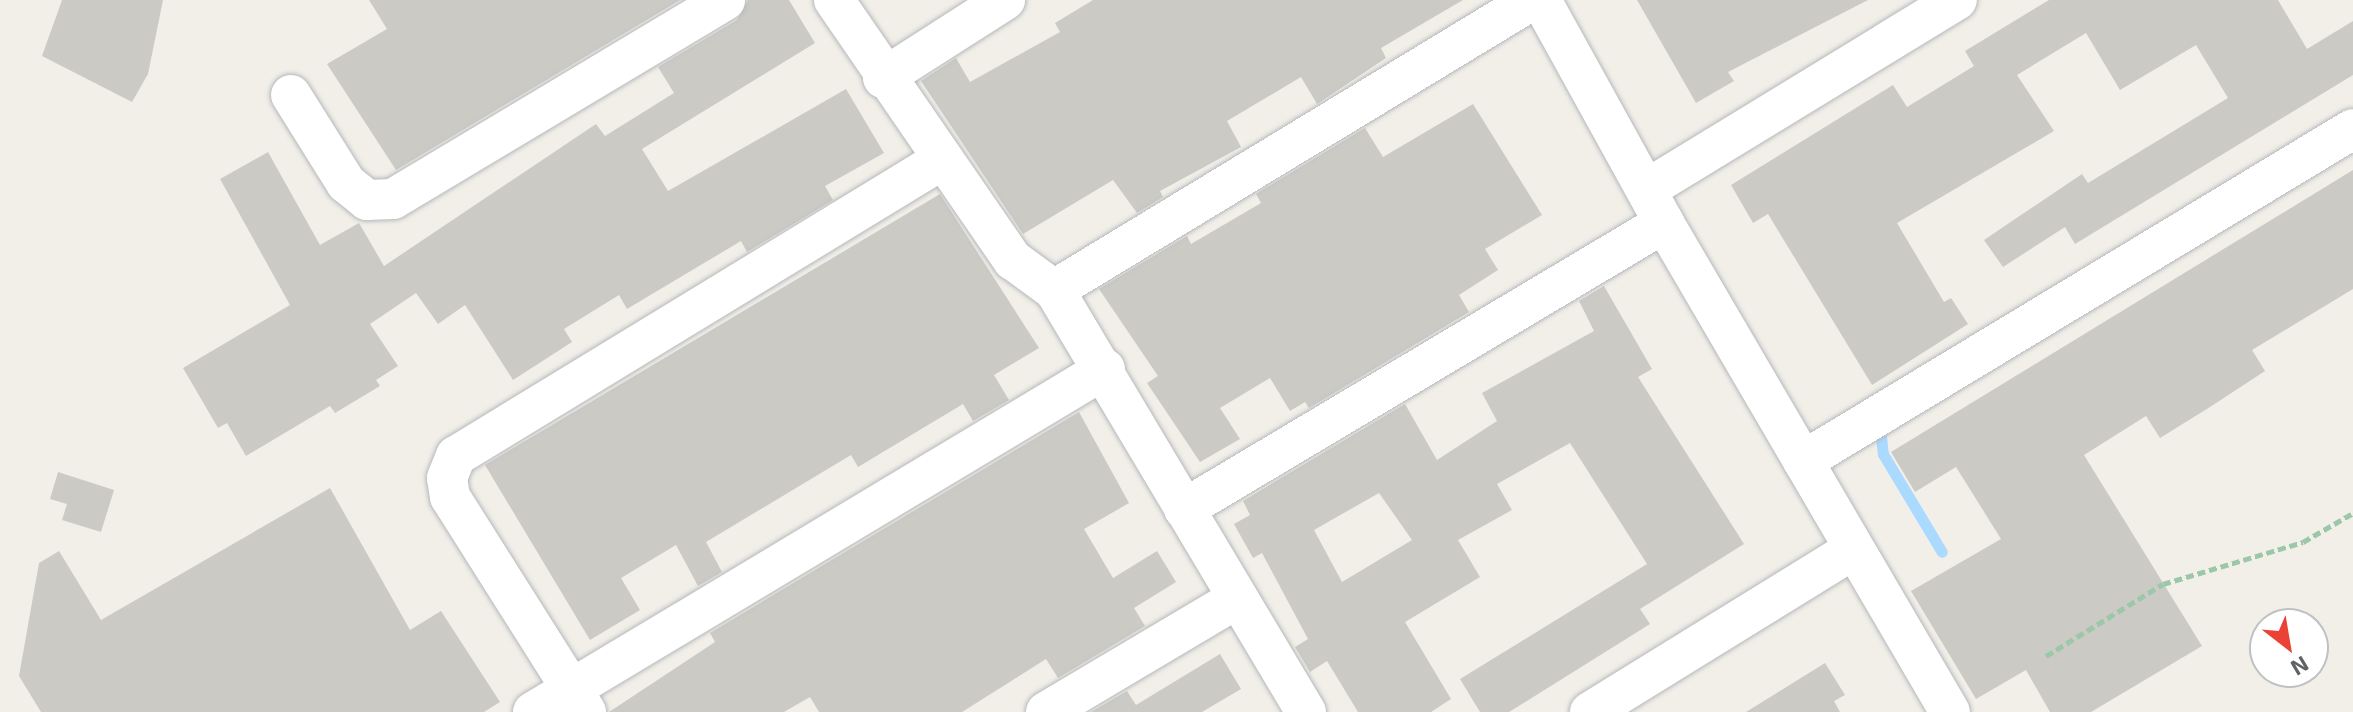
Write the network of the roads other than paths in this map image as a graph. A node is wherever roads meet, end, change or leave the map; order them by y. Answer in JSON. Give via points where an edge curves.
{"nodes":[{"id":1,"x":725,"y":0,"type":"edge"},
{"id":2,"x":834,"y":0,"type":"edge"},
{"id":3,"x":1005,"y":0,"type":"edge"},
{"id":4,"x":1532,"y":0,"type":"edge"},
{"id":5,"x":1541,"y":0,"type":"edge"},
{"id":6,"x":1957,"y":0,"type":"edge"},
{"id":7,"x":883,"y":78,"type":"junction"},
{"id":8,"x":291,"y":95,"type":"dead end"},
{"id":9,"x":2353,"y":129,"type":"edge"},
{"id":10,"x":940,"y":161,"type":"junction"},
{"id":11,"x":1655,"y":206,"type":"junction"},
{"id":12,"x":1054,"y":290,"type":"junction"},
{"id":13,"x":1105,"y":369,"type":"junction"},
{"id":14,"x":1803,"y":461,"type":"junction"},
{"id":15,"x":1184,"y":509,"type":"junction"},
{"id":16,"x":1852,"y":550,"type":"junction"},
{"id":17,"x":1238,"y":598,"type":"junction"},
{"id":18,"x":580,"y":700,"type":"edge"},
{"id":19,"x":533,"y":712,"type":"edge"},
{"id":20,"x":1046,"y":712,"type":"edge"},
{"id":21,"x":1306,"y":712,"type":"edge"},
{"id":22,"x":1590,"y":712,"type":"edge"},
{"id":23,"x":1950,"y":712,"type":"edge"}],
"edges":[{"from":1,"to":8,"type":"street","via":[[393,199],[367,200],[346,183]]},
{"from":2,"to":7,"type":"street"},
{"from":3,"to":7,"type":"street"},
{"from":4,"to":12,"type":"street"},
{"from":5,"to":11,"type":"street"},
{"from":6,"to":11,"type":"street"},
{"from":7,"to":10,"type":"street"},
{"from":9,"to":14,"type":"street"},
{"from":10,"to":12,"type":"street","via":[[1013,260]]},
{"from":10,"to":18,"type":"street","via":[[456,456],[447,478],[450,497]]},
{"from":11,"to":14,"type":"street"},
{"from":11,"to":15,"type":"street"},
{"from":12,"to":13,"type":"street"},
{"from":13,"to":15,"type":"street"},
{"from":13,"to":18,"type":"street"},
{"from":14,"to":16,"type":"street"},
{"from":15,"to":17,"type":"street"},
{"from":16,"to":22,"type":"street"},
{"from":16,"to":23,"type":"street"},
{"from":17,"to":20,"type":"street"},
{"from":17,"to":21,"type":"street"},
{"from":18,"to":19,"type":"street"}]}
